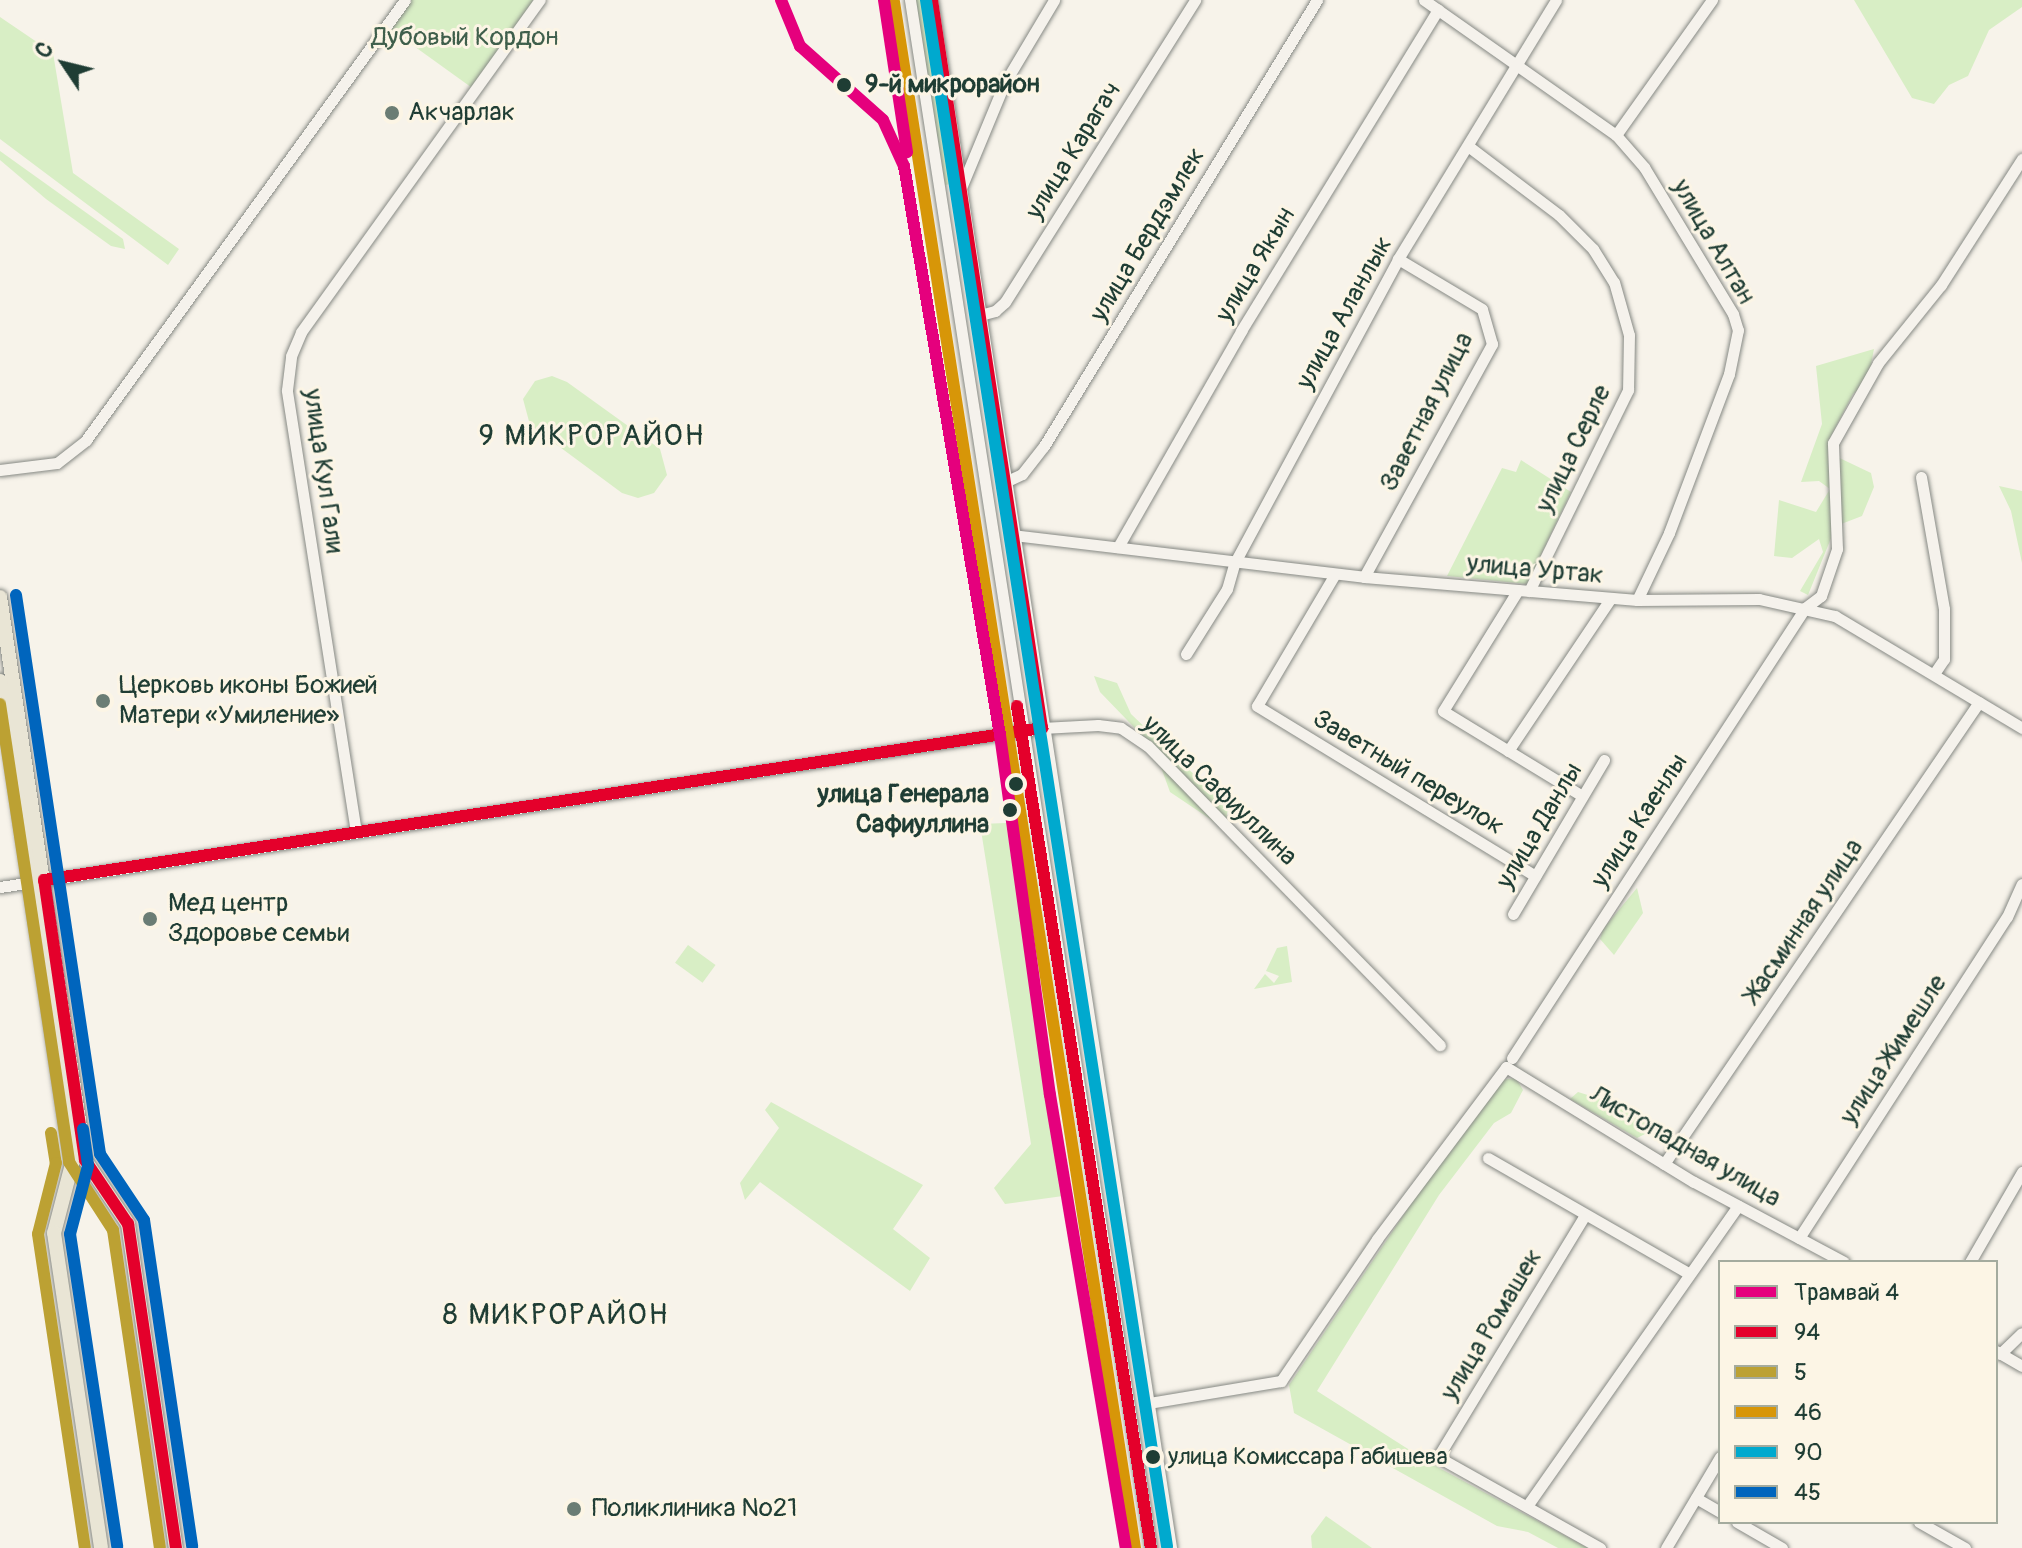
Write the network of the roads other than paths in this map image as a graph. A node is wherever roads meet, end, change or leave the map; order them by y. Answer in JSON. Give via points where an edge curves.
{"nodes":[{"id":1,"x":405,"y":0,"type":"edge"},
{"id":2,"x":540,"y":0,"type":"edge"},
{"id":3,"x":910,"y":0,"type":"edge"},
{"id":4,"x":932,"y":0,"type":"edge"},
{"id":5,"x":1054,"y":0,"type":"edge"},
{"id":6,"x":1195,"y":0,"type":"edge"},
{"id":7,"x":1317,"y":0,"type":"edge"},
{"id":8,"x":1424,"y":0,"type":"edge"},
{"id":9,"x":1556,"y":0,"type":"edge"},
{"id":10,"x":1712,"y":0,"type":"edge"},
{"id":11,"x":1438,"y":10,"type":"junction"},
{"id":12,"x":1520,"y":65,"type":"junction"},
{"id":13,"x":1616,"y":135,"type":"junction"},
{"id":14,"x":1468,"y":146,"type":"junction"},
{"id":15,"x":2022,"y":159,"type":"edge"},
{"id":16,"x":961,"y":188,"type":"junction"},
{"id":17,"x":941,"y":192,"type":"junction"},
{"id":18,"x":1398,"y":259,"type":"junction"},
{"id":19,"x":980,"y":315,"type":"junction"},
{"id":20,"x":0,"y":470,"type":"edge"},
{"id":21,"x":1921,"y":477,"type":"dead end"},
{"id":22,"x":1005,"y":482,"type":"junction"},
{"id":23,"x":1013,"y":535,"type":"junction"},
{"id":24,"x":1118,"y":547,"type":"junction"},
{"id":25,"x":1234,"y":564,"type":"junction"},
{"id":26,"x":1335,"y":574,"type":"junction"},
{"id":27,"x":1364,"y":577,"type":"junction"},
{"id":28,"x":1523,"y":591,"type":"junction"},
{"id":29,"x":0,"y":597,"type":"edge"},
{"id":30,"x":1610,"y":599,"type":"junction"},
{"id":31,"x":1637,"y":600,"type":"junction"},
{"id":32,"x":1805,"y":608,"type":"junction"},
{"id":33,"x":1186,"y":654,"type":"dead end"},
{"id":34,"x":1934,"y":674,"type":"junction"},
{"id":35,"x":0,"y":681,"type":"edge"},
{"id":36,"x":1979,"y":702,"type":"junction"},
{"id":37,"x":1042,"y":728,"type":"junction"},
{"id":38,"x":2022,"y":728,"type":"edge"},
{"id":39,"x":1021,"y":732,"type":"junction"},
{"id":40,"x":1508,"y":751,"type":"junction"},
{"id":41,"x":1604,"y":760,"type":"dead end"},
{"id":42,"x":1582,"y":796,"type":"junction"},
{"id":43,"x":356,"y":832,"type":"junction"},
{"id":44,"x":1535,"y":876,"type":"junction"},
{"id":45,"x":38,"y":880,"type":"junction"},
{"id":46,"x":2022,"y":884,"type":"edge"},
{"id":47,"x":0,"y":887,"type":"edge"},
{"id":48,"x":1513,"y":914,"type":"dead end"},
{"id":49,"x":1440,"y":1045,"type":"dead end"},
{"id":50,"x":1509,"y":1062,"type":"junction"},
{"id":51,"x":1488,"y":1158,"type":"dead end"},
{"id":52,"x":1664,"y":1164,"type":"junction"},
{"id":53,"x":2022,"y":1172,"type":"edge"},
{"id":54,"x":1738,"y":1206,"type":"junction"},
{"id":55,"x":1585,"y":1215,"type":"junction"},
{"id":56,"x":1799,"y":1238,"type":"junction"},
{"id":57,"x":1836,"y":1260,"type":"edge"},
{"id":58,"x":1971,"y":1260,"type":"edge"},
{"id":59,"x":1688,"y":1273,"type":"junction"},
{"id":60,"x":2022,"y":1333,"type":"edge"},
{"id":61,"x":1998,"y":1353,"type":"edge"},
{"id":62,"x":2022,"y":1366,"type":"edge"},
{"id":63,"x":1149,"y":1403,"type":"junction"},
{"id":64,"x":1718,"y":1460,"type":"edge"},
{"id":65,"x":1696,"y":1498,"type":"junction"},
{"id":66,"x":1527,"y":1506,"type":"junction"},
{"id":67,"x":1718,"y":1511,"type":"edge"},
{"id":68,"x":1740,"y":1524,"type":"edge"},
{"id":69,"x":1923,"y":1524,"type":"edge"},
{"id":70,"x":101,"y":1548,"type":"edge"},
{"id":71,"x":176,"y":1548,"type":"edge"},
{"id":72,"x":1151,"y":1548,"type":"edge"},
{"id":73,"x":1171,"y":1548,"type":"edge"},
{"id":74,"x":1600,"y":1548,"type":"edge"},
{"id":75,"x":1666,"y":1548,"type":"edge"},
{"id":76,"x":1782,"y":1548,"type":"edge"},
{"id":77,"x":1965,"y":1548,"type":"edge"}],
"edges":[{"from":1,"to":20,"type":"street","via":[[86,440],[57,463]]},
{"from":2,"to":43,"type":"street","name":"улица Кул Гали","via":[[301,332],[291,356],[287,390]]},
{"from":3,"to":17,"type":"street"},
{"from":4,"to":16,"type":"street"},
{"from":5,"to":16,"type":"street","via":[[1004,84]]},
{"from":6,"to":19,"type":"street","name":"улица Карагач","via":[[1005,302]]},
{"from":7,"to":22,"type":"street","name":"улица Бердэмлек","via":[[1044,446],[1022,474]]},
{"from":8,"to":11,"type":"street","name":"улица Алтан"},
{"from":9,"to":12,"type":"street","name":"улица Аланлык"},
{"from":10,"to":13,"type":"street"},
{"from":11,"to":12,"type":"street","name":"улица Алтан"},
{"from":11,"to":24,"type":"street","name":"улица Якын","via":[[1241,331]]},
{"from":12,"to":13,"type":"street","name":"улица Алтан"},
{"from":12,"to":14,"type":"street","name":"улица Аланлык"},
{"from":13,"to":31,"type":"street","name":"улица Алтан","via":[[1644,167],[1738,330],[1729,374],[1669,533]]},
{"from":14,"to":18,"type":"street","name":"улица Аланлык"},
{"from":14,"to":28,"type":"street","name":"улица Серле","via":[[1559,215],[1593,249],[1614,282],[1629,335],[1628,390]]},
{"from":15,"to":32,"type":"street","name":"улица Каенлы","via":[[1941,285],[1878,363],[1833,443],[1837,549],[1821,596]]},
{"from":16,"to":17,"type":"street"},
{"from":16,"to":19,"type":"street"},
{"from":17,"to":39,"type":"street"},
{"from":18,"to":25,"type":"street","name":"улица Аланлык"},
{"from":18,"to":27,"type":"street","name":"Заветная улица","via":[[1482,309],[1492,344]]},
{"from":19,"to":22,"type":"street"},
{"from":21,"to":34,"type":"street","via":[[1944,609],[1944,659]]},
{"from":22,"to":23,"type":"street"},
{"from":23,"to":24,"type":"street","name":"улица Уртак"},
{"from":23,"to":37,"type":"street"},
{"from":24,"to":25,"type":"street","name":"улица Уртак"},
{"from":25,"to":26,"type":"street","name":"улица Уртак"},
{"from":25,"to":33,"type":"street","name":"улица Аланлык","via":[[1227,589]]},
{"from":26,"to":27,"type":"street","name":"улица Уртак"},
{"from":26,"to":44,"type":"street","name":"Заветный переулок","via":[[1257,706]]},
{"from":27,"to":28,"type":"street","name":"улица Уртак"},
{"from":28,"to":30,"type":"street","name":"улица Уртак"},
{"from":28,"to":40,"type":"street","name":"улица Серле","via":[[1443,711]]},
{"from":29,"to":45,"type":"main road"},
{"from":30,"to":31,"type":"street","name":"улица Уртак"},
{"from":30,"to":40,"type":"street"},
{"from":31,"to":32,"type":"street","name":"улица Уртак","via":[[1759,599]]},
{"from":32,"to":34,"type":"street","name":"улица Уртак","via":[[1835,616]]},
{"from":32,"to":50,"type":"street","name":"улица Каенлы"},
{"from":34,"to":36,"type":"street","name":"улица Уртак"},
{"from":35,"to":45,"type":"main road"},
{"from":36,"to":38,"type":"street","name":"улица Уртак"},
{"from":36,"to":52,"type":"street","name":"Жасминная улица"},
{"from":37,"to":39,"type":"street","name":"улица Сафиуллина"},
{"from":37,"to":49,"type":"street","name":"улица Сафиуллина","via":[[1121,728],[1148,746]]},
{"from":37,"to":63,"type":"street"},
{"from":39,"to":43,"type":"street","name":"улица Сафиуллина"},
{"from":39,"to":72,"type":"street"},
{"from":40,"to":42,"type":"street"},
{"from":41,"to":42,"type":"street","name":"улица Данлы"},
{"from":42,"to":44,"type":"street","name":"улица Данлы"},
{"from":43,"to":45,"type":"street","name":"улица Сафиуллина"},
{"from":44,"to":48,"type":"street","name":"улица Данлы"},
{"from":45,"to":47,"type":"street","name":"улица Сафиуллина"},
{"from":45,"to":70,"type":"main road","via":[[72,1164],[54,1233]]},
{"from":45,"to":71,"type":"main road","via":[[85,1160],[128,1224]]},
{"from":46,"to":56,"type":"street","name":"улица Жимешле","via":[[2007,917]]},
{"from":50,"to":52,"type":"street","name":"Листопадная улица"},
{"from":50,"to":63,"type":"street","name":"улица Каенлы","via":[[1377,1239],[1281,1381]]},
{"from":51,"to":55,"type":"street"},
{"from":52,"to":54,"type":"street","name":"Листопадная улица"},
{"from":53,"to":58,"type":"street"},
{"from":54,"to":56,"type":"street","name":"Листопадная улица"},
{"from":54,"to":59,"type":"street"},
{"from":55,"to":59,"type":"street"},
{"from":55,"to":66,"type":"street","name":"улица Ромашек","via":[[1438,1457]]},
{"from":56,"to":57,"type":"street","name":"Листопадная улица"},
{"from":59,"to":66,"type":"street"},
{"from":60,"to":61,"type":"street"},
{"from":61,"to":62,"type":"street"},
{"from":63,"to":73,"type":"street"},
{"from":64,"to":65,"type":"street"},
{"from":65,"to":67,"type":"street"},
{"from":65,"to":75,"type":"street"},
{"from":66,"to":74,"type":"street"},
{"from":68,"to":76,"type":"street"},
{"from":69,"to":77,"type":"street"}]}
